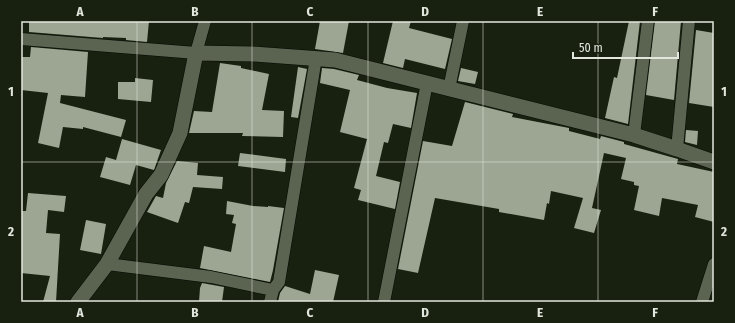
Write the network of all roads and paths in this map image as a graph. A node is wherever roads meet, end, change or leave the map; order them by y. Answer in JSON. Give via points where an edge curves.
{"nodes":[{"id":1,"x":205,"y":21,"type":"edge"},
{"id":2,"x":463,"y":21,"type":"edge"},
{"id":3,"x":648,"y":21,"type":"edge"},
{"id":4,"x":689,"y":21,"type":"edge"},
{"id":5,"x":21,"y":39,"type":"edge"},
{"id":6,"x":196,"y":54,"type":"junction"},
{"id":7,"x":316,"y":58,"type":"junction"},
{"id":8,"x":428,"y":83,"type":"junction"},
{"id":9,"x":449,"y":89,"type":"junction"},
{"id":10,"x":634,"y":136,"type":"junction"},
{"id":11,"x":677,"y":149,"type":"junction"},
{"id":12,"x":714,"y":162,"type":"edge"},
{"id":13,"x":108,"y":264,"type":"junction"},
{"id":14,"x":714,"y":264,"type":"edge"},
{"id":15,"x":273,"y":290,"type":"junction"},
{"id":16,"x":78,"y":302,"type":"edge"},
{"id":17,"x":270,"y":302,"type":"edge"},
{"id":18,"x":384,"y":302,"type":"edge"},
{"id":19,"x":702,"y":302,"type":"edge"}],
"edges":[{"from":1,"to":6,"type":"street"},
{"from":2,"to":9,"type":"street"},
{"from":3,"to":10,"type":"street"},
{"from":4,"to":11,"type":"street"},
{"from":5,"to":6,"type":"street"},
{"from":6,"to":7,"type":"street"},
{"from":6,"to":13,"type":"street","via":[[180,133],[161,175],[146,194]]},
{"from":7,"to":8,"type":"street","via":[[335,60]]},
{"from":7,"to":15,"type":"street","via":[[279,282]]},
{"from":8,"to":9,"type":"street"},
{"from":8,"to":18,"type":"street"},
{"from":9,"to":10,"type":"street"},
{"from":10,"to":11,"type":"street"},
{"from":11,"to":12,"type":"street"},
{"from":13,"to":15,"type":"street","via":[[211,277]]},
{"from":13,"to":16,"type":"street"},
{"from":14,"to":19,"type":"street"},
{"from":15,"to":17,"type":"street"}]}
